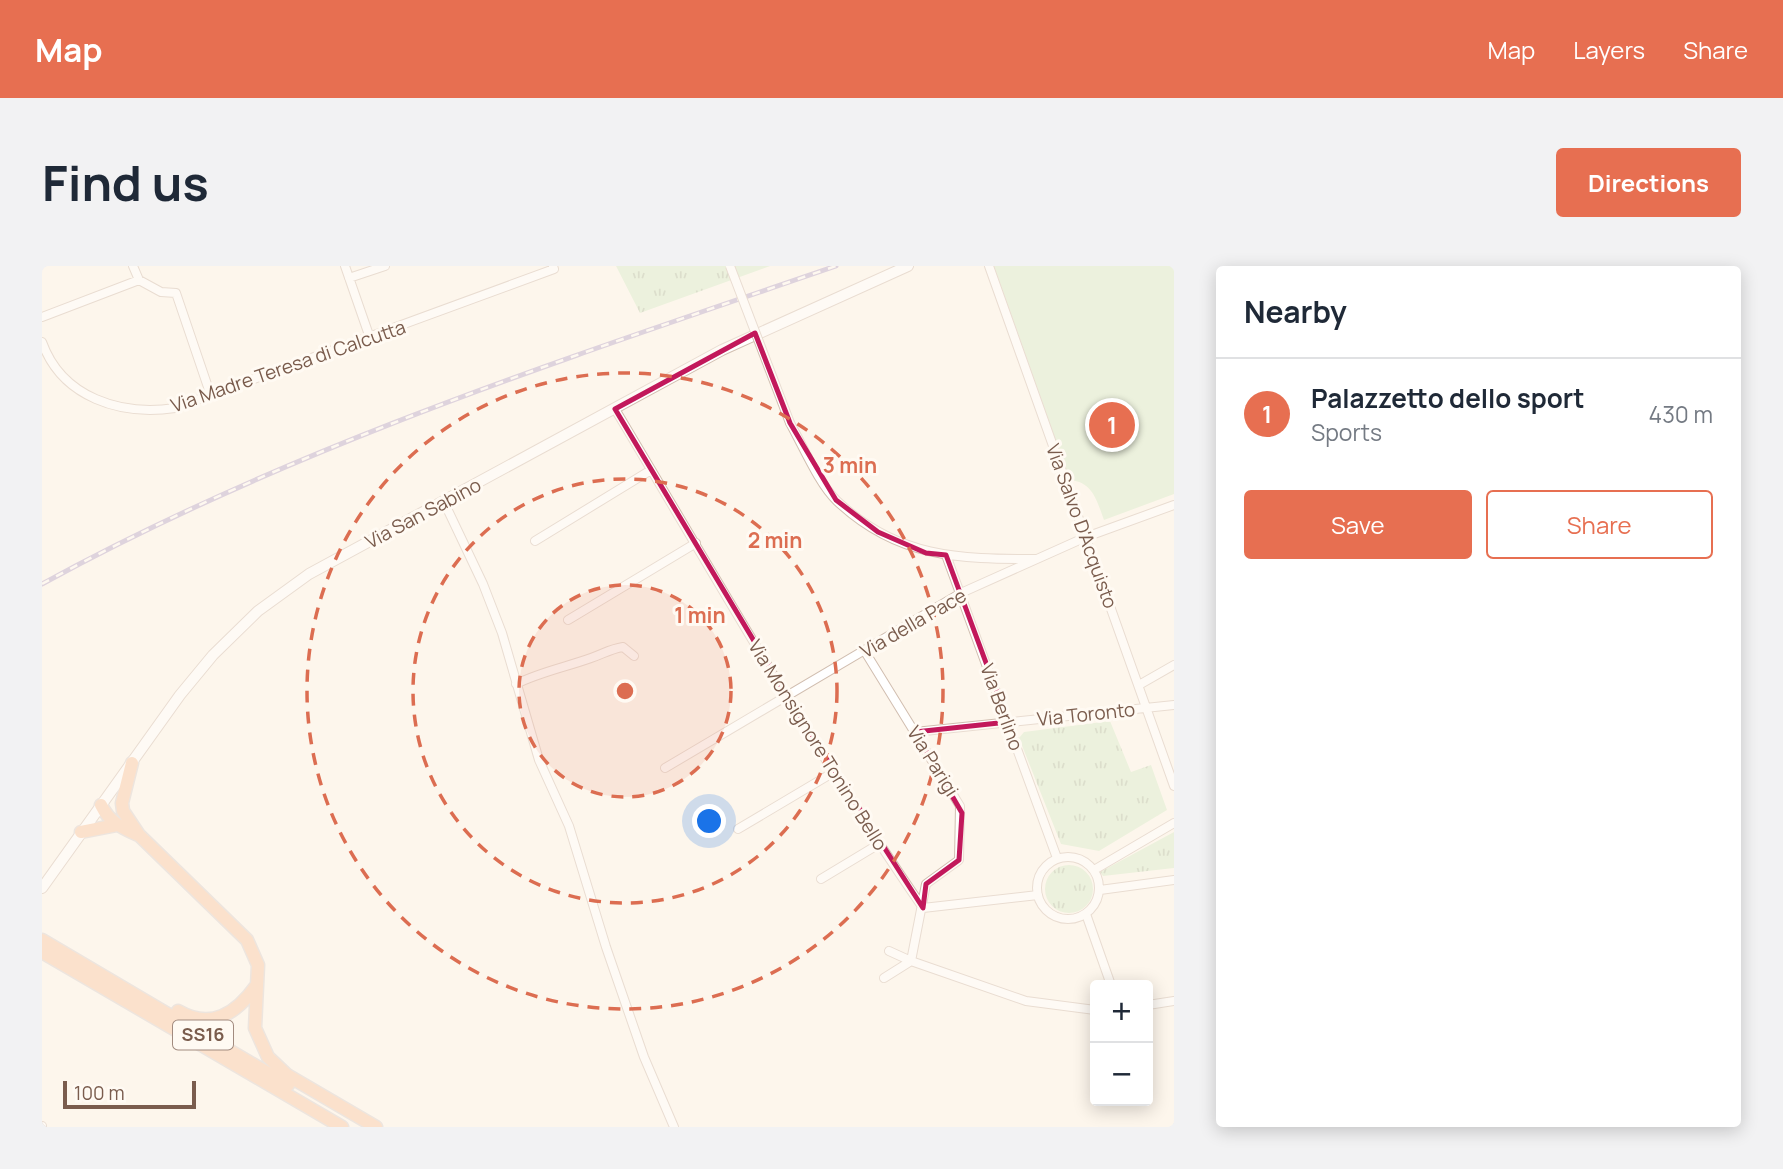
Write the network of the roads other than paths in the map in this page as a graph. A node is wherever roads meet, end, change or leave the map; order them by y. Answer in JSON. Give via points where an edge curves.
{"nodes":[{"id":1,"x":133,"y":266,"type":"edge"},
{"id":2,"x":345,"y":266,"type":"edge"},
{"id":3,"x":385,"y":266,"type":"edge"},
{"id":4,"x":730,"y":266,"type":"edge"},
{"id":5,"x":908,"y":266,"type":"edge"},
{"id":6,"x":989,"y":266,"type":"edge"},
{"id":7,"x":554,"y":267,"type":"edge"},
{"id":8,"x":349,"y":278,"type":"junction"},
{"id":9,"x":139,"y":280,"type":"junction"},
{"id":10,"x":42,"y":317,"type":"edge"},
{"id":11,"x":370,"y":338,"type":"junction"},
{"id":12,"x":42,"y":342,"type":"edge"},
{"id":13,"x":211,"y":396,"type":"junction"},
{"id":14,"x":615,"y":409,"type":"junction"},
{"id":15,"x":651,"y":470,"type":"junction"},
{"id":16,"x":444,"y":502,"type":"junction"},
{"id":17,"x":1174,"y":505,"type":"edge"},
{"id":18,"x":1086,"y":537,"type":"junction"},
{"id":19,"x":535,"y":541,"type":"dead end"},
{"id":20,"x":696,"y":543,"type":"junction"},
{"id":21,"x":946,"y":555,"type":"junction"},
{"id":22,"x":1039,"y":559,"type":"junction"},
{"id":23,"x":961,"y":593,"type":"junction"},
{"id":24,"x":568,"y":620,"type":"dead end"},
{"id":25,"x":864,"y":650,"type":"junction"},
{"id":26,"x":634,"y":656,"type":"dead end"},
{"id":27,"x":1174,"y":665,"type":"edge"},
{"id":28,"x":516,"y":684,"type":"junction"},
{"id":29,"x":1139,"y":685,"type":"junction"},
{"id":30,"x":787,"y":696,"type":"junction"},
{"id":31,"x":1174,"y":705,"type":"edge"},
{"id":32,"x":1147,"y":708,"type":"junction"},
{"id":33,"x":1007,"y":722,"type":"junction"},
{"id":34,"x":915,"y":732,"type":"junction"},
{"id":35,"x":132,"y":763,"type":"junction"},
{"id":36,"x":665,"y":768,"type":"dead end"},
{"id":37,"x":835,"y":772,"type":"junction"},
{"id":38,"x":1174,"y":786,"type":"edge"},
{"id":39,"x":101,"y":806,"type":"junction"},
{"id":40,"x":124,"y":811,"type":"junction"},
{"id":41,"x":1174,"y":823,"type":"edge"},
{"id":42,"x":117,"y":825,"type":"junction"},
{"id":43,"x":738,"y":829,"type":"dead end"},
{"id":44,"x":81,"y":832,"type":"junction"},
{"id":45,"x":139,"y":835,"type":"junction"},
{"id":46,"x":879,"y":844,"type":"junction"},
{"id":47,"x":1057,"y":858,"type":"junction"},
{"id":48,"x":1094,"y":870,"type":"junction"},
{"id":49,"x":821,"y":879,"type":"dead end"},
{"id":50,"x":1174,"y":880,"type":"edge"},
{"id":51,"x":42,"y":888,"type":"edge"},
{"id":52,"x":1100,"y":890,"type":"junction"},
{"id":53,"x":1038,"y":895,"type":"junction"},
{"id":54,"x":923,"y":908,"type":"junction"},
{"id":55,"x":1086,"y":914,"type":"junction"},
{"id":56,"x":46,"y":947,"type":"edge"},
{"id":57,"x":889,"y":951,"type":"dead end"},
{"id":58,"x":911,"y":961,"type":"junction"},
{"id":59,"x":884,"y":978,"type":"dead end"},
{"id":60,"x":1109,"y":980,"type":"edge"},
{"id":61,"x":256,"y":985,"type":"junction"},
{"id":62,"x":1174,"y":1001,"type":"edge"},
{"id":63,"x":1153,"y":1005,"type":"edge"},
{"id":64,"x":1090,"y":1009,"type":"edge"},
{"id":65,"x":342,"y":1127,"type":"edge"},
{"id":66,"x":361,"y":1127,"type":"edge"},
{"id":67,"x":376,"y":1127,"type":"edge"},
{"id":68,"x":674,"y":1127,"type":"edge"}],
"edges":[{"from":1,"to":9,"type":"street"},
{"from":2,"to":8,"type":"street"},
{"from":3,"to":8,"type":"street"},
{"from":4,"to":21,"type":"street","bridge":true,"via":[[790,423],[836,500],[878,532],[926,553]]},
{"from":5,"to":14,"type":"street","name":"Via San Sabino","via":[[722,350]]},
{"from":6,"to":18,"type":"street","name":"Via Salvo D'Acquisto"},
{"from":7,"to":11,"type":"street","name":"Via Madre Teresa di Calcutta"},
{"from":8,"to":11,"type":"street"},
{"from":9,"to":10,"type":"street"},
{"from":9,"to":13,"type":"street","via":[[160,292],[176,293]]},
{"from":11,"to":13,"type":"street","name":"Via Madre Teresa di Calcutta"},
{"from":12,"to":13,"type":"street","name":"Via Madre Teresa di Calcutta","via":[[48,358],[95,401],[149,412]]},
{"from":14,"to":15,"type":"street","name":"Via Monsignore Tonino Bello"},
{"from":14,"to":16,"type":"street","name":"Via San Sabino"},
{"from":15,"to":19,"type":"street"},
{"from":15,"to":20,"type":"street","name":"Via Monsignore Tonino Bello"},
{"from":16,"to":28,"type":"street","via":[[502,632]]},
{"from":16,"to":35,"type":"street","name":"Via San Sabino","via":[[309,574],[258,611],[213,655]]},
{"from":17,"to":18,"type":"street","name":"Via della Pace"},
{"from":18,"to":22,"type":"street","name":"Via della Pace"},
{"from":18,"to":29,"type":"street","name":"Via Salvo D'Acquisto"},
{"from":20,"to":24,"type":"street"},
{"from":20,"to":30,"type":"street","name":"Via Monsignore Tonino Bello"},
{"from":21,"to":22,"type":"street"},
{"from":21,"to":23,"type":"street","name":"Via Berlino"},
{"from":22,"to":23,"type":"street","name":"Via della Pace"},
{"from":23,"to":25,"type":"street","name":"Via della Pace"},
{"from":23,"to":33,"type":"street","name":"Via Berlino"},
{"from":25,"to":30,"type":"street","name":"Via della Pace"},
{"from":25,"to":34,"type":"street","name":"Via Parigi"},
{"from":26,"to":28,"type":"street","via":[[623,647],[607,649]]},
{"from":27,"to":29,"type":"street"},
{"from":28,"to":68,"type":"street","via":[[539,760],[569,826],[640,1045]]},
{"from":29,"to":32,"type":"street","name":"Via Salvo D'Acquisto"},
{"from":30,"to":36,"type":"street","name":"Via della Pace"},
{"from":30,"to":37,"type":"street","name":"Via Monsignore Tonino Bello"},
{"from":31,"to":32,"type":"street","name":"Via Toronto"},
{"from":32,"to":33,"type":"street","name":"Via Toronto"},
{"from":32,"to":38,"type":"street","name":"Via Salvo D'Acquisto"},
{"from":33,"to":34,"type":"street","name":"Via Toronto"},
{"from":33,"to":47,"type":"street","name":"Via Berlino"},
{"from":34,"to":54,"type":"street","name":"Via Parigi","via":[[962,813],[959,860],[926,884]]},
{"from":35,"to":39,"type":"street","name":"Via San Sabino"},
{"from":35,"to":40,"type":"highway","via":[[122,797]]},
{"from":37,"to":43,"type":"street"},
{"from":37,"to":46,"type":"street","name":"Via Monsignore Tonino Bello"},
{"from":39,"to":40,"type":"highway"},
{"from":39,"to":42,"type":"highway"},
{"from":39,"to":44,"type":"street","name":"Via San Sabino"},
{"from":40,"to":45,"type":"highway"},
{"from":41,"to":48,"type":"street"},
{"from":42,"to":44,"type":"highway"},
{"from":42,"to":45,"type":"highway"},
{"from":44,"to":51,"type":"street","name":"Via San Sabino"},
{"from":45,"to":61,"type":"highway","via":[[247,940],[258,965]]},
{"from":46,"to":49,"type":"street"},
{"from":46,"to":54,"type":"street","name":"Via Monsignore Tonino Bello"},
{"from":47,"to":48,"type":"street","via":[[1078,858]]},
{"from":47,"to":53,"type":"street","via":[[1043,869]]},
{"from":48,"to":52,"type":"street"},
{"from":50,"to":52,"type":"street"},
{"from":52,"to":55,"type":"street"},
{"from":53,"to":54,"type":"street"},
{"from":53,"to":55,"type":"street","via":[[1048,912],[1057,917]]},
{"from":54,"to":58,"type":"street"},
{"from":55,"to":60,"type":"street"},
{"from":56,"to":61,"type":"highway","via":[[81,955],[194,1020],[230,1014]]},
{"from":56,"to":65,"type":"highway","number":"SS16"},
{"from":56,"to":66,"type":"highway","number":"SS16"},
{"from":57,"to":58,"type":"street"},
{"from":58,"to":59,"type":"street"},
{"from":58,"to":64,"type":"street","via":[[1026,1001]]},
{"from":61,"to":67,"type":"highway","via":[[259,1041],[276,1066]]},
{"from":62,"to":63,"type":"street"}]}
